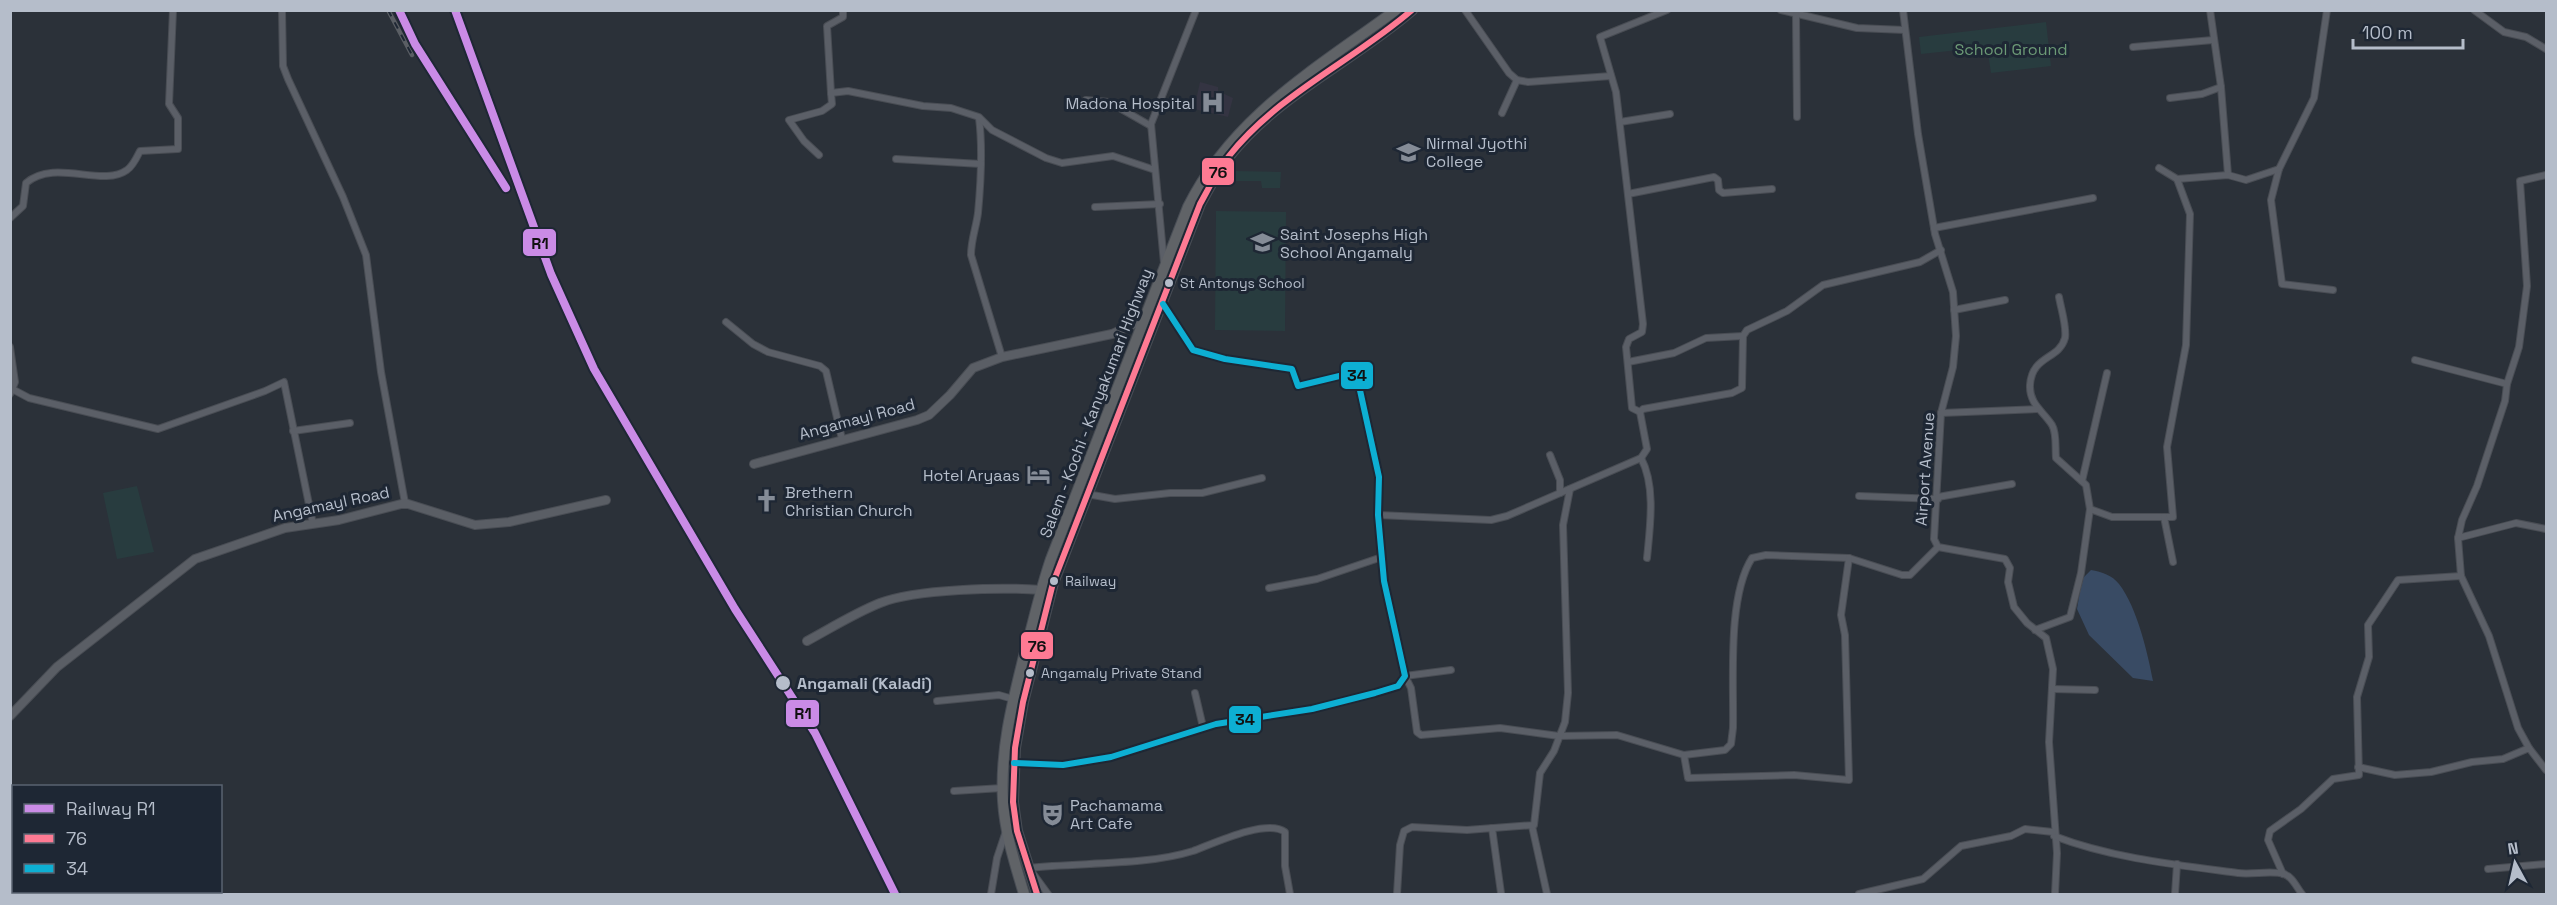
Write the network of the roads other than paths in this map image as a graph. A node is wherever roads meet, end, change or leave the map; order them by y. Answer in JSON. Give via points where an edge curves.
{"nodes":[{"id":1,"x":172,"y":10,"type":"edge"},
{"id":2,"x":282,"y":10,"type":"edge"},
{"id":3,"x":843,"y":10,"type":"edge"},
{"id":4,"x":1196,"y":10,"type":"edge"},
{"id":5,"x":1396,"y":10,"type":"edge"},
{"id":6,"x":1412,"y":10,"type":"edge"},
{"id":7,"x":1465,"y":10,"type":"edge"},
{"id":8,"x":1667,"y":10,"type":"edge"},
{"id":9,"x":1781,"y":10,"type":"edge"},
{"id":10,"x":1904,"y":10,"type":"edge"},
{"id":11,"x":2210,"y":10,"type":"edge"},
{"id":12,"x":2327,"y":10,"type":"edge"},
{"id":13,"x":2474,"y":10,"type":"edge"},
{"id":14,"x":1796,"y":15,"type":"junction"},
{"id":15,"x":1905,"y":30,"type":"junction"},
{"id":16,"x":2213,"y":40,"type":"junction"},
{"id":17,"x":2133,"y":47,"type":"dead end"},
{"id":18,"x":2547,"y":49,"type":"edge"},
{"id":19,"x":1611,"y":76,"type":"junction"},
{"id":20,"x":1517,"y":80,"type":"junction"},
{"id":21,"x":2221,"y":87,"type":"junction"},
{"id":22,"x":831,"y":93,"type":"junction"},
{"id":23,"x":2170,"y":98,"type":"dead end"},
{"id":24,"x":1086,"y":100,"type":"dead end"},
{"id":25,"x":1502,"y":113,"type":"dead end"},
{"id":26,"x":1671,"y":114,"type":"dead end"},
{"id":27,"x":979,"y":117,"type":"junction"},
{"id":28,"x":1797,"y":117,"type":"dead end"},
{"id":29,"x":1620,"y":122,"type":"junction"},
{"id":30,"x":1151,"y":126,"type":"junction"},
{"id":31,"x":819,"y":155,"type":"dead end"},
{"id":32,"x":896,"y":159,"type":"dead end"},
{"id":33,"x":981,"y":164,"type":"junction"},
{"id":34,"x":2159,"y":168,"type":"dead end"},
{"id":35,"x":2279,"y":169,"type":"junction"},
{"id":36,"x":1155,"y":170,"type":"junction"},
{"id":37,"x":2228,"y":175,"type":"junction"},
{"id":38,"x":2547,"y":175,"type":"edge"},
{"id":39,"x":2177,"y":178,"type":"junction"},
{"id":40,"x":1772,"y":189,"type":"dead end"},
{"id":41,"x":1628,"y":194,"type":"junction"},
{"id":42,"x":2093,"y":198,"type":"dead end"},
{"id":43,"x":1160,"y":204,"type":"junction"},
{"id":44,"x":1095,"y":207,"type":"dead end"},
{"id":45,"x":10,"y":218,"type":"edge"},
{"id":46,"x":1934,"y":228,"type":"junction"},
{"id":47,"x":1941,"y":250,"type":"junction"},
{"id":48,"x":1165,"y":269,"type":"junction"},
{"id":49,"x":2333,"y":290,"type":"dead end"},
{"id":50,"x":2059,"y":297,"type":"dead end"},
{"id":51,"x":2005,"y":300,"type":"dead end"},
{"id":52,"x":1163,"y":303,"type":"junction"},
{"id":53,"x":1954,"y":310,"type":"junction"},
{"id":54,"x":1152,"y":318,"type":"junction"},
{"id":55,"x":726,"y":322,"type":"dead end"},
{"id":56,"x":1743,"y":336,"type":"junction"},
{"id":57,"x":10,"y":347,"type":"edge"},
{"id":58,"x":1002,"y":357,"type":"junction"},
{"id":59,"x":2415,"y":360,"type":"dead end"},
{"id":60,"x":1628,"y":362,"type":"junction"},
{"id":61,"x":2107,"y":373,"type":"dead end"},
{"id":62,"x":2507,"y":384,"type":"junction"},
{"id":63,"x":12,"y":392,"type":"edge"},
{"id":64,"x":2038,"y":409,"type":"junction"},
{"id":65,"x":1640,"y":412,"type":"junction"},
{"id":66,"x":1941,"y":413,"type":"junction"},
{"id":67,"x":350,"y":423,"type":"dead end"},
{"id":68,"x":292,"y":431,"type":"junction"},
{"id":69,"x":842,"y":439,"type":"junction"},
{"id":70,"x":1550,"y":455,"type":"dead end"},
{"id":71,"x":1641,"y":458,"type":"junction"},
{"id":72,"x":754,"y":464,"type":"dead end"},
{"id":73,"x":1262,"y":478,"type":"dead end"},
{"id":74,"x":2082,"y":481,"type":"junction"},
{"id":75,"x":2012,"y":484,"type":"dead end"},
{"id":76,"x":1570,"y":489,"type":"junction"},
{"id":77,"x":1560,"y":493,"type":"junction"},
{"id":78,"x":1086,"y":494,"type":"junction"},
{"id":79,"x":1859,"y":496,"type":"dead end"},
{"id":80,"x":1938,"y":498,"type":"junction"},
{"id":81,"x":606,"y":500,"type":"dead end"},
{"id":82,"x":405,"y":503,"type":"junction"},
{"id":83,"x":2090,"y":509,"type":"junction"},
{"id":84,"x":1378,"y":514,"type":"junction"},
{"id":85,"x":2164,"y":517,"type":"junction"},
{"id":86,"x":313,"y":524,"type":"junction"},
{"id":87,"x":2547,"y":529,"type":"edge"},
{"id":88,"x":2458,"y":538,"type":"junction"},
{"id":89,"x":1938,"y":547,"type":"junction"},
{"id":90,"x":1383,"y":557,"type":"junction"},
{"id":91,"x":1647,"y":558,"type":"dead end"},
{"id":92,"x":1849,"y":558,"type":"junction"},
{"id":93,"x":2173,"y":562,"type":"dead end"},
{"id":94,"x":2461,"y":576,"type":"junction"},
{"id":95,"x":1269,"y":588,"type":"dead end"},
{"id":96,"x":1041,"y":590,"type":"junction"},
{"id":97,"x":2035,"y":630,"type":"junction"},
{"id":98,"x":807,"y":641,"type":"dead end"},
{"id":99,"x":1451,"y":670,"type":"dead end"},
{"id":100,"x":1405,"y":676,"type":"junction"},
{"id":101,"x":2052,"y":689,"type":"junction"},
{"id":102,"x":2095,"y":690,"type":"dead end"},
{"id":103,"x":1195,"y":693,"type":"dead end"},
{"id":104,"x":1018,"y":700,"type":"junction"},
{"id":105,"x":937,"y":701,"type":"dead end"},
{"id":106,"x":10,"y":716,"type":"edge"},
{"id":107,"x":1203,"y":727,"type":"junction"},
{"id":108,"x":1559,"y":736,"type":"junction"},
{"id":109,"x":2529,"y":748,"type":"junction"},
{"id":110,"x":1684,"y":755,"type":"junction"},
{"id":111,"x":1014,"y":763,"type":"junction"},
{"id":112,"x":2358,"y":767,"type":"junction"},
{"id":113,"x":2547,"y":770,"type":"edge"},
{"id":114,"x":1002,"y":788,"type":"junction"},
{"id":115,"x":954,"y":790,"type":"dead end"},
{"id":116,"x":1532,"y":826,"type":"junction"},
{"id":117,"x":1492,"y":828,"type":"junction"},
{"id":118,"x":1007,"y":831,"type":"junction"},
{"id":119,"x":2054,"y":834,"type":"junction"},
{"id":120,"x":2177,"y":864,"type":"junction"},
{"id":121,"x":2547,"y":864,"type":"edge"},
{"id":122,"x":1029,"y":868,"type":"junction"},
{"id":123,"x":2488,"y":869,"type":"dead end"},
{"id":124,"x":2283,"y":874,"type":"junction"},
{"id":125,"x":1501,"y":893,"type":"dead end"},
{"id":126,"x":991,"y":894,"type":"edge"},
{"id":127,"x":1024,"y":894,"type":"edge"},
{"id":128,"x":1037,"y":894,"type":"edge"},
{"id":129,"x":1048,"y":894,"type":"edge"},
{"id":130,"x":1290,"y":894,"type":"edge"},
{"id":131,"x":1397,"y":894,"type":"edge"},
{"id":132,"x":1547,"y":894,"type":"edge"},
{"id":133,"x":1860,"y":894,"type":"edge"},
{"id":134,"x":2055,"y":894,"type":"edge"},
{"id":135,"x":2175,"y":894,"type":"edge"},
{"id":136,"x":2302,"y":894,"type":"edge"}],
"edges":[{"from":1,"to":45,"type":"street","via":[[169,104],[178,118],[178,149],[140,151],[129,169],[115,177],[79,172],[36,174],[26,183],[23,206]]},
{"from":2,"to":82,"type":"street","via":[[286,72],[314,140],[344,197],[366,255],[381,372]]},
{"from":3,"to":22,"type":"street","via":[[843,17],[827,26]]},
{"from":4,"to":30,"type":"street"},
{"from":5,"to":48,"type":"highway","name":"Salem - Kochi - Kanyakumari Highway","via":[[1267,105],[1234,137],[1198,188]]},
{"from":6,"to":52,"type":"highway","name":"Salem - Kochi - Kanyakumari Highway","via":[[1275,110],[1230,154],[1200,204]]},
{"from":7,"to":20,"type":"street"},
{"from":8,"to":19,"type":"street","via":[[1600,37]]},
{"from":9,"to":14,"type":"street"},
{"from":10,"to":15,"type":"street","name":"Airport Avenue"},
{"from":11,"to":16,"type":"street"},
{"from":12,"to":35,"type":"street","via":[[2314,98]]},
{"from":13,"to":18,"type":"street","via":[[2504,32],[2526,37]]},
{"from":14,"to":15,"type":"street","via":[[1857,28]]},
{"from":14,"to":28,"type":"street"},
{"from":15,"to":46,"type":"street","name":"Airport Avenue"},
{"from":16,"to":17,"type":"street"},
{"from":16,"to":21,"type":"street"},
{"from":19,"to":20,"type":"street"},
{"from":19,"to":29,"type":"street"},
{"from":20,"to":25,"type":"street"},
{"from":21,"to":23,"type":"street"},
{"from":21,"to":37,"type":"street"},
{"from":22,"to":27,"type":"street","via":[[848,90],[879,95]]},
{"from":22,"to":31,"type":"street","via":[[832,104],[822,111],[789,120]]},
{"from":24,"to":30,"type":"street","via":[[1108,102]]},
{"from":26,"to":29,"type":"street"},
{"from":27,"to":33,"type":"street"},
{"from":27,"to":36,"type":"street","via":[[992,130],[1062,163],[1113,156]]},
{"from":29,"to":41,"type":"street"},
{"from":30,"to":36,"type":"street"},
{"from":32,"to":33,"type":"street"},
{"from":33,"to":58,"type":"street","via":[[971,255]]},
{"from":34,"to":39,"type":"street"},
{"from":35,"to":37,"type":"street","via":[[2246,180]]},
{"from":35,"to":49,"type":"street","via":[[2271,200],[2282,284]]},
{"from":36,"to":43,"type":"street"},
{"from":37,"to":39,"type":"street"},
{"from":38,"to":62,"type":"street","via":[[2520,180],[2527,286],[2517,355]]},
{"from":39,"to":85,"type":"street","via":[[2190,214],[2189,304],[2186,345],[2167,447],[2173,517]]},
{"from":40,"to":41,"type":"street","via":[[1723,193],[1714,177]]},
{"from":41,"to":60,"type":"street","via":[[1643,324],[1642,332],[1627,342]]},
{"from":42,"to":46,"type":"street"},
{"from":43,"to":44,"type":"street"},
{"from":43,"to":48,"type":"street"},
{"from":46,"to":47,"type":"street","name":"Airport Avenue"},
{"from":47,"to":53,"type":"street","name":"Airport Avenue"},
{"from":47,"to":56,"type":"street","via":[[1920,262],[1823,285]]},
{"from":48,"to":54,"type":"highway","name":"Salem - Kochi - Kanyakumari Highway"},
{"from":50,"to":64,"type":"street","via":[[2066,336],[2061,348],[2032,372],[2031,397]]},
{"from":51,"to":53,"type":"street"},
{"from":52,"to":54,"type":"highway","name":"Salem - Kochi - Kanyakumari Highway"},
{"from":52,"to":84,"type":"street","via":[[1193,350],[1292,369],[1298,386],[1356,372],[1379,477]]},
{"from":53,"to":66,"type":"street","name":"Airport Avenue","via":[[1953,367]]},
{"from":54,"to":58,"type":"street","name":"Angamayl Road","via":[[1112,334]]},
{"from":54,"to":78,"type":"highway","name":"Salem - Kochi - Kanyakumari Highway"},
{"from":54,"to":96,"type":"highway","name":"Salem - Kochi - Kanyakumari Highway"},
{"from":55,"to":69,"type":"street","via":[[768,352],[826,371]]},
{"from":56,"to":60,"type":"street","via":[[1706,338],[1674,353]]},
{"from":56,"to":65,"type":"street","via":[[1740,391],[1649,406]]},
{"from":57,"to":63,"type":"street"},
{"from":58,"to":69,"type":"street","name":"Angamayl Road","via":[[973,368],[929,415]]},
{"from":59,"to":62,"type":"street"},
{"from":60,"to":65,"type":"street","via":[[1632,408]]},
{"from":61,"to":74,"type":"street"},
{"from":62,"to":88,"type":"street","via":[[2505,401]]},
{"from":63,"to":68,"type":"street","via":[[94,416],[158,429],[284,382]]},
{"from":64,"to":66,"type":"street"},
{"from":64,"to":74,"type":"street","via":[[2053,427],[2056,458]]},
{"from":65,"to":71,"type":"street","via":[[1647,449]]},
{"from":66,"to":80,"type":"street","name":"Airport Avenue"},
{"from":67,"to":68,"type":"street"},
{"from":68,"to":86,"type":"street"},
{"from":69,"to":72,"type":"street","name":"Angamayl Road"},
{"from":70,"to":77,"type":"street","via":[[1560,480]]},
{"from":71,"to":76,"type":"street"},
{"from":71,"to":91,"type":"street","via":[[1648,472]]},
{"from":73,"to":78,"type":"street","via":[[1203,493],[1115,499]]},
{"from":74,"to":83,"type":"street"},
{"from":75,"to":80,"type":"street"},
{"from":76,"to":77,"type":"street"},
{"from":76,"to":108,"type":"street","via":[[1563,525],[1568,693],[1565,722]]},
{"from":77,"to":84,"type":"street","via":[[1491,520]]},
{"from":78,"to":104,"type":"highway","name":"Salem - Kochi - Kanyakumari Highway","via":[[1053,583]]},
{"from":79,"to":80,"type":"street"},
{"from":80,"to":89,"type":"street","name":"Airport Avenue","via":[[1934,539]]},
{"from":81,"to":82,"type":"street","name":"Angamayl Road","via":[[509,522],[475,525]]},
{"from":82,"to":86,"type":"street","name":"Angamayl Road"},
{"from":83,"to":85,"type":"street","via":[[2112,517]]},
{"from":83,"to":97,"type":"street","via":[[2070,617]]},
{"from":84,"to":90,"type":"street"},
{"from":85,"to":93,"type":"street"},
{"from":86,"to":106,"type":"street","name":"Angamayl Road","via":[[285,528],[195,559],[57,667]]},
{"from":87,"to":88,"type":"street","via":[[2516,524]]},
{"from":88,"to":94,"type":"street"},
{"from":89,"to":92,"type":"street","via":[[1911,574],[1893,574]]},
{"from":89,"to":97,"type":"street","name":"Airport Avenue","via":[[2005,559],[2010,568],[2008,582],[2014,608]]},
{"from":90,"to":95,"type":"street","via":[[1317,579]]},
{"from":90,"to":100,"type":"street","via":[[1384,581]]},
{"from":92,"to":110,"type":"street","via":[[1752,558],[1745,569],[1735,620],[1731,744],[1725,750]]},
{"from":92,"to":110,"type":"street","via":[[1841,615],[1845,635],[1849,780],[1794,775],[1688,778]]},
{"from":94,"to":109,"type":"street","via":[[2489,636],[2518,728]]},
{"from":94,"to":112,"type":"street","via":[[2398,580],[2371,617],[2367,631],[2369,657],[2357,697]]},
{"from":96,"to":98,"type":"street","via":[[1018,588],[901,597],[864,610]]},
{"from":96,"to":104,"type":"highway","name":"Salem - Kochi - Kanyakumari Highway"},
{"from":97,"to":101,"type":"street","name":"Airport Avenue","via":[[2046,638],[2053,669]]},
{"from":99,"to":100,"type":"street"},
{"from":100,"to":107,"type":"street","via":[[1398,686],[1333,704]]},
{"from":100,"to":108,"type":"street","via":[[1411,688],[1417,732],[1421,735],[1500,728]]},
{"from":101,"to":102,"type":"street"},
{"from":101,"to":119,"type":"street","name":"Airport Avenue","via":[[2049,742]]},
{"from":103,"to":107,"type":"street"},
{"from":104,"to":105,"type":"street","via":[[999,695]]},
{"from":104,"to":111,"type":"highway","name":"Salem - Kochi - Kanyakumari Highway"},
{"from":104,"to":114,"type":"highway","name":"Salem - Kochi - Kanyakumari Highway","via":[[1004,753]]},
{"from":107,"to":111,"type":"street","via":[[1111,757],[1063,765]]},
{"from":108,"to":110,"type":"street","via":[[1617,735]]},
{"from":108,"to":116,"type":"street","via":[[1540,773]]},
{"from":109,"to":112,"type":"street","via":[[2503,759],[2431,772],[2396,775]]},
{"from":109,"to":113,"type":"street"},
{"from":111,"to":122,"type":"highway","name":"Salem - Kochi - Kanyakumari Highway","via":[[1017,831]]},
{"from":112,"to":124,"type":"street","via":[[2357,777],[2333,779],[2270,831],[2268,840]]},
{"from":114,"to":115,"type":"street"},
{"from":114,"to":118,"type":"highway","name":"Salem - Kochi - Kanyakumari Highway"},
{"from":116,"to":117,"type":"street"},
{"from":116,"to":132,"type":"street"},
{"from":117,"to":125,"type":"street"},
{"from":117,"to":131,"type":"street","via":[[1412,826],[1404,831]]},
{"from":118,"to":126,"type":"street","via":[[997,858]]},
{"from":118,"to":127,"type":"highway","name":"Salem - Kochi - Kanyakumari Highway"},
{"from":119,"to":120,"type":"street","via":[[2084,848]]},
{"from":119,"to":133,"type":"street","via":[[2025,829],[2011,836],[1961,846],[1923,879]]},
{"from":119,"to":134,"type":"street","name":"Airport Avenue"},
{"from":120,"to":124,"type":"street"},
{"from":120,"to":135,"type":"street"},
{"from":121,"to":123,"type":"street"},
{"from":122,"to":128,"type":"highway","name":"Salem - Kochi - Kanyakumari Highway"},
{"from":122,"to":129,"type":"street"},
{"from":122,"to":130,"type":"street","via":[[1158,858],[1236,834],[1277,828],[1285,832]]},
{"from":124,"to":136,"type":"street"}]}
